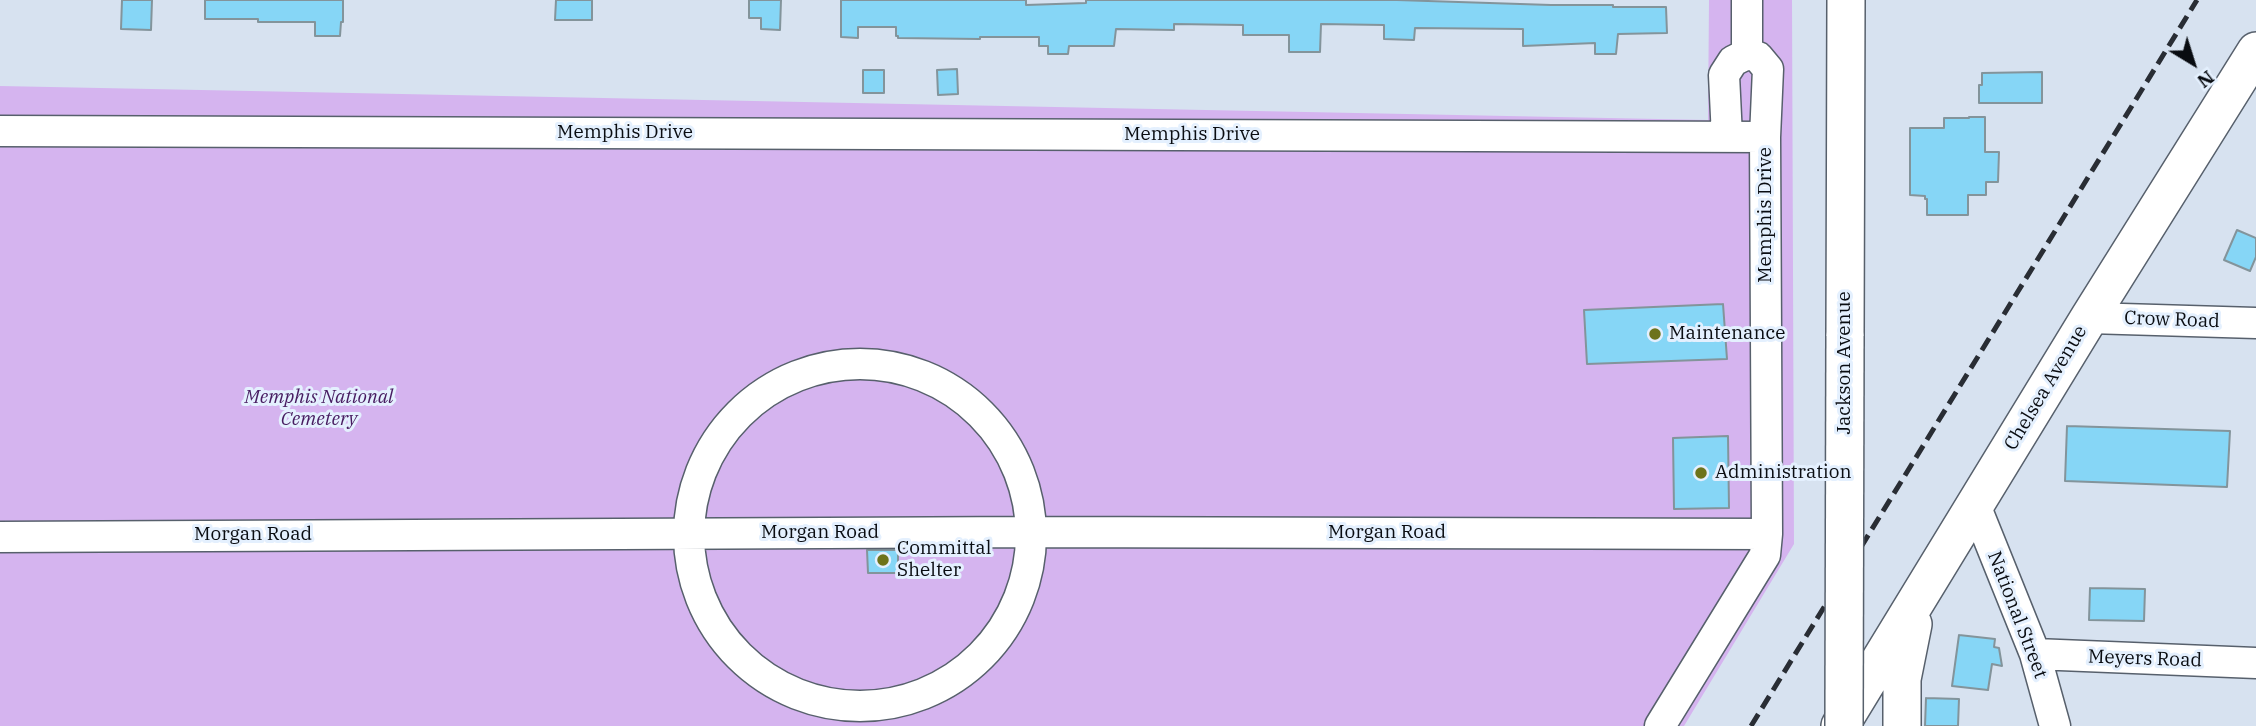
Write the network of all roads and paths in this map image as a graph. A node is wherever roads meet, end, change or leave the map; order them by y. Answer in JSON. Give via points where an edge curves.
{"nodes":[{"id":1,"x":1747,"y":0,"type":"edge"},
{"id":2,"x":1844,"y":1,"type":"edge"},
{"id":3,"x":2256,"y":51,"type":"edge"},
{"id":4,"x":1747,"y":54,"type":"junction"},
{"id":5,"x":0,"y":131,"type":"edge"},
{"id":6,"x":1727,"y":137,"type":"junction"},
{"id":7,"x":1765,"y":137,"type":"junction"},
{"id":8,"x":2089,"y":318,"type":"junction"},
{"id":9,"x":2256,"y":323,"type":"edge"},
{"id":10,"x":1975,"y":505,"type":"junction"},
{"id":11,"x":1032,"y":532,"type":"junction"},
{"id":12,"x":687,"y":534,"type":"junction"},
{"id":13,"x":1767,"y":534,"type":"junction"},
{"id":14,"x":0,"y":537,"type":"edge"},
{"id":15,"x":1918,"y":598,"type":"junction"},
{"id":16,"x":2035,"y":654,"type":"junction"},
{"id":17,"x":2256,"y":663,"type":"edge"},
{"id":18,"x":1660,"y":726,"type":"edge"},
{"id":19,"x":1842,"y":726,"type":"edge"},
{"id":20,"x":1902,"y":726,"type":"edge"},
{"id":21,"x":2055,"y":726,"type":"edge"}],
"edges":[{"from":1,"to":4,"type":"street"},
{"from":2,"to":19,"type":"main road","name":"Jackson Avenue","bridge":true},
{"from":3,"to":8,"type":"main road","name":"Chelsea Avenue"},
{"from":4,"to":6,"type":"street","via":[[1733,61],[1724,75]]},
{"from":4,"to":7,"type":"street","via":[[1758,57],[1768,69]]},
{"from":5,"to":6,"type":"street","name":"Memphis Drive"},
{"from":6,"to":7,"type":"street","name":"Memphis Drive"},
{"from":7,"to":13,"type":"street","name":"Memphis Drive"},
{"from":8,"to":9,"type":"street","name":"Crow Road"},
{"from":8,"to":10,"type":"main road","name":"Chelsea Avenue"},
{"from":10,"to":15,"type":"main road","name":"Chelsea Avenue"},
{"from":10,"to":16,"type":"street","name":"National Street"},
{"from":11,"to":12,"type":"street","name":"Morgan Road"},
{"from":11,"to":12,"type":"street","via":[[1021,474],[991,422],[955,392],[889,365],[830,365],[774,386],[728,424],[698,475]]},
{"from":11,"to":12,"type":"street","via":[[1024,586],[1000,635],[972,664],[914,698],[860,707],[806,699],[758,674],[719,636],[695,587]]},
{"from":11,"to":13,"type":"street","name":"Morgan Road"},
{"from":12,"to":14,"type":"street","name":"Morgan Road"},
{"from":13,"to":18,"type":"street","name":"Memphis Drive","via":[[1765,555]]},
{"from":15,"to":19,"type":"main road","name":"Chelsea Avenue"},
{"from":15,"to":20,"type":"main road","via":[[1902,678]]},
{"from":16,"to":17,"type":"street","name":"Meyers Road"},
{"from":16,"to":21,"type":"street","name":"National Street"}]}
